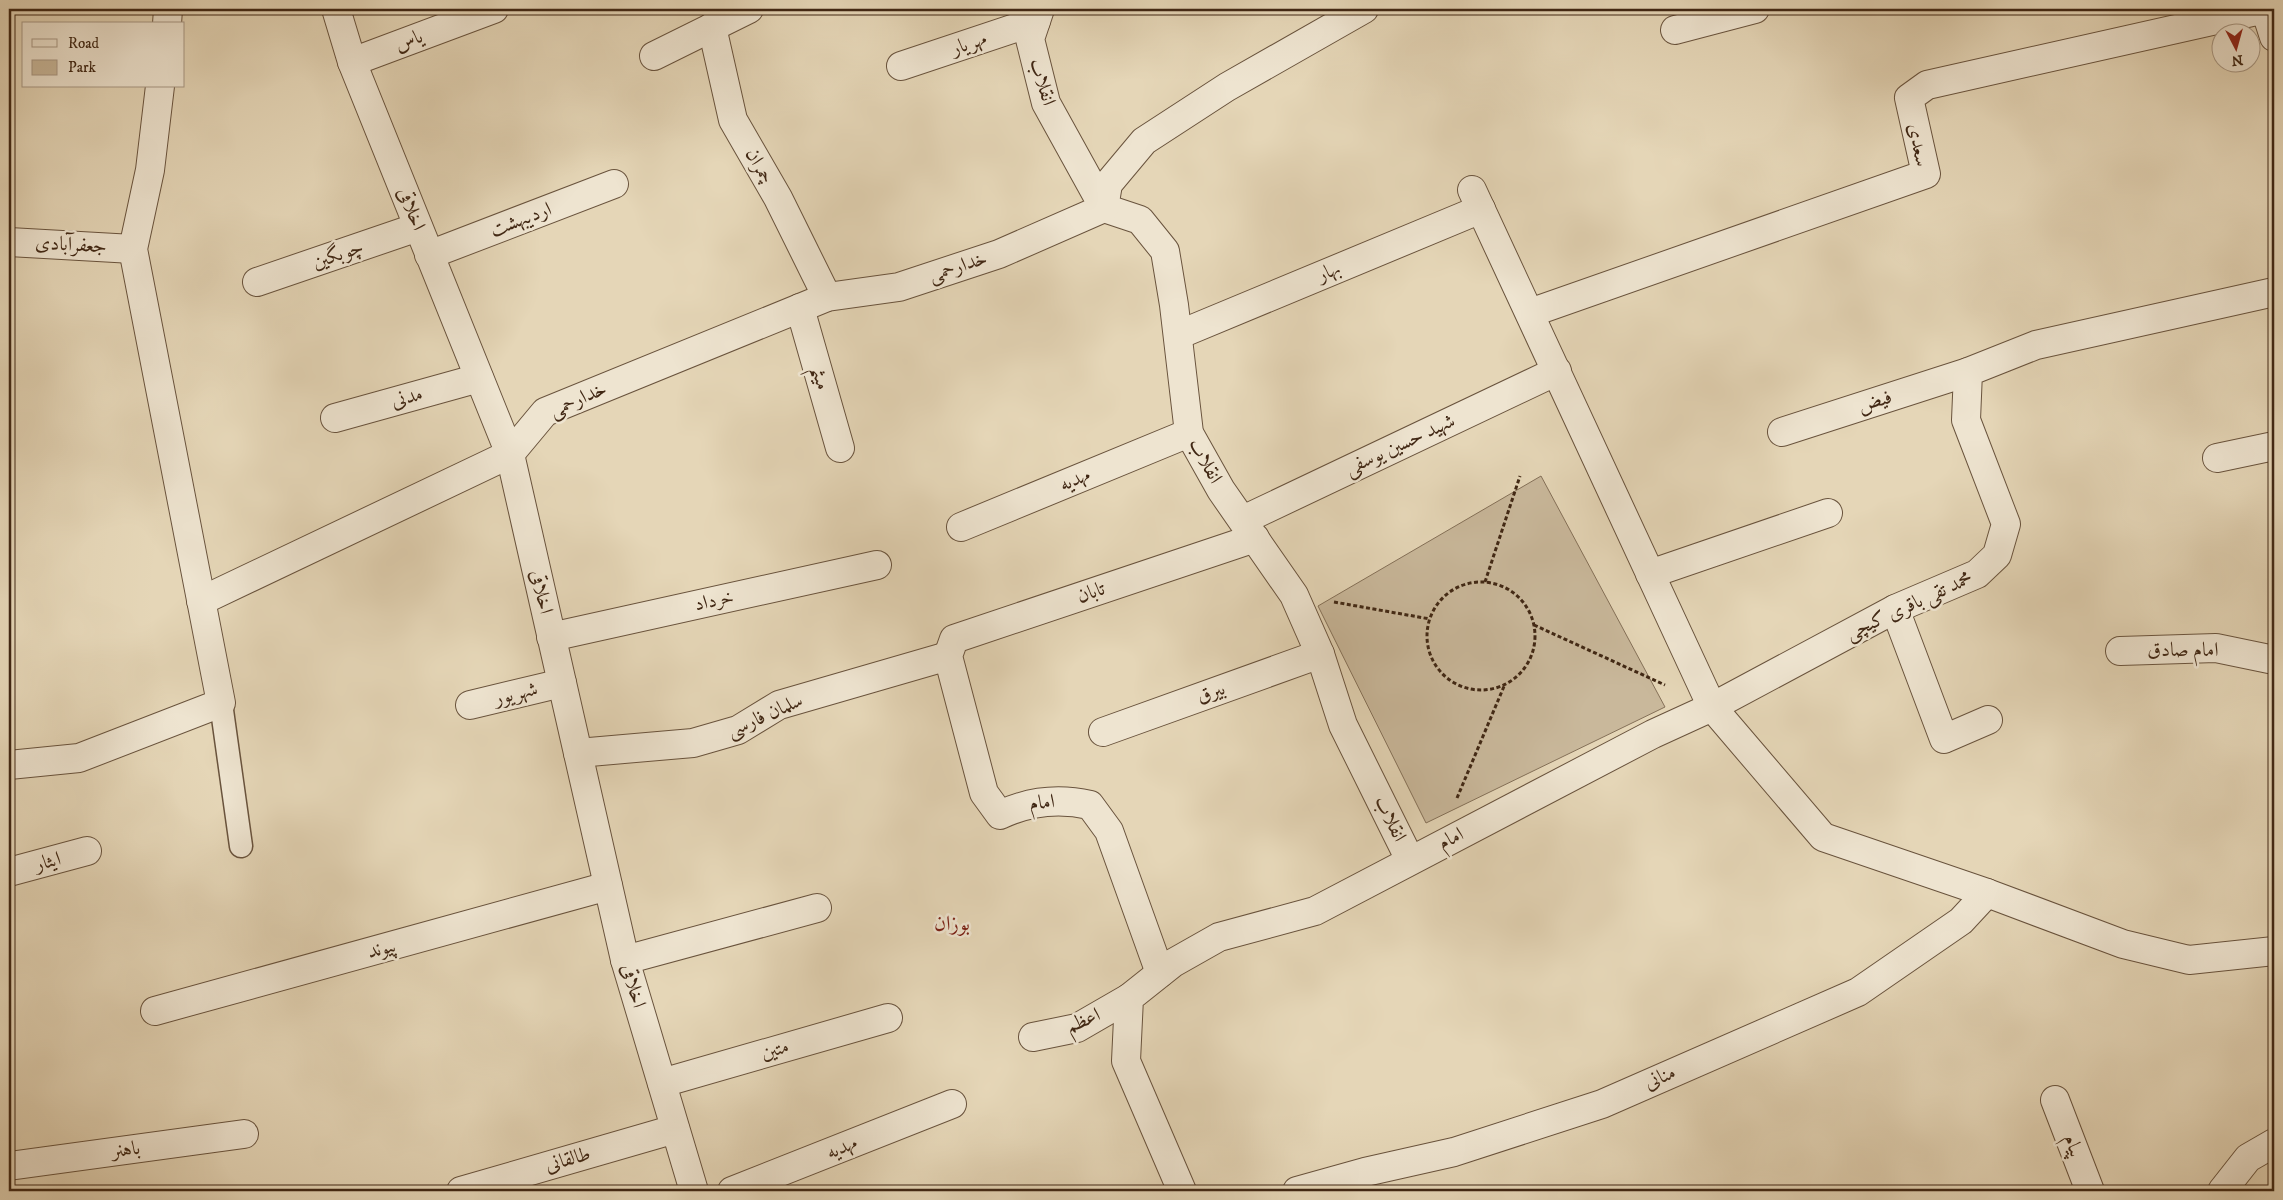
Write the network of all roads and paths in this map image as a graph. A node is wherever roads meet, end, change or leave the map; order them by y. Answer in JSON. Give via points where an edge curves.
{"nodes":[{"id":1,"x":168,"y":9,"type":"edge"},
{"id":2,"x":336,"y":9,"type":"edge"},
{"id":3,"x":494,"y":9,"type":"edge"},
{"id":4,"x":749,"y":9,"type":"edge"},
{"id":5,"x":1364,"y":9,"type":"edge"},
{"id":6,"x":1740,"y":11,"type":"edge"},
{"id":7,"x":1038,"y":15,"type":"edge"},
{"id":8,"x":167,"y":22,"type":"edge"},
{"id":9,"x":712,"y":27,"type":"junction"},
{"id":10,"x":2272,"y":28,"type":"edge"},
{"id":11,"x":1675,"y":30,"type":"dead end"},
{"id":12,"x":654,"y":56,"type":"dead end"},
{"id":13,"x":352,"y":62,"type":"junction"},
{"id":14,"x":901,"y":66,"type":"dead end"},
{"id":15,"x":160,"y":88,"type":"edge"},
{"id":16,"x":614,"y":184,"type":"dead end"},
{"id":17,"x":1104,"y":208,"type":"junction"},
{"id":18,"x":418,"y":227,"type":"junction"},
{"id":19,"x":9,"y":242,"type":"edge"},
{"id":20,"x":133,"y":248,"type":"junction"},
{"id":21,"x":429,"y":255,"type":"junction"},
{"id":22,"x":257,"y":282,"type":"dead end"},
{"id":23,"x":2274,"y":292,"type":"edge"},
{"id":24,"x":827,"y":297,"type":"junction"},
{"id":25,"x":800,"y":308,"type":"junction"},
{"id":26,"x":1530,"y":313,"type":"junction"},
{"id":27,"x":1178,"y":335,"type":"junction"},
{"id":28,"x":1556,"y":371,"type":"junction"},
{"id":29,"x":1968,"y":372,"type":"junction"},
{"id":30,"x":479,"y":378,"type":"junction"},
{"id":31,"x":335,"y":418,"type":"dead end"},
{"id":32,"x":1188,"y":432,"type":"junction"},
{"id":33,"x":1782,"y":432,"type":"dead end"},
{"id":34,"x":2274,"y":446,"type":"edge"},
{"id":35,"x":840,"y":448,"type":"dead end"},
{"id":36,"x":510,"y":454,"type":"junction"},
{"id":37,"x":2217,"y":458,"type":"dead end"},
{"id":38,"x":1520,"y":476,"type":"dead end"},
{"id":39,"x":1828,"y":513,"type":"dead end"},
{"id":40,"x":961,"y":527,"type":"dead end"},
{"id":41,"x":1249,"y":529,"type":"junction"},
{"id":42,"x":877,"y":566,"type":"dead end"},
{"id":43,"x":1650,"y":574,"type":"junction"},
{"id":44,"x":1485,"y":582,"type":"junction"},
{"id":45,"x":1294,"y":595,"type":"junction"},
{"id":46,"x":201,"y":601,"type":"junction"},
{"id":47,"x":1895,"y":609,"type":"junction"},
{"id":48,"x":1430,"y":619,"type":"junction"},
{"id":49,"x":1534,"y":625,"type":"junction"},
{"id":50,"x":551,"y":637,"type":"junction"},
{"id":51,"x":951,"y":648,"type":"junction"},
{"id":52,"x":2120,"y":652,"type":"dead end"},
{"id":53,"x":1320,"y":654,"type":"junction"},
{"id":54,"x":2274,"y":660,"type":"edge"},
{"id":55,"x":562,"y":682,"type":"junction"},
{"id":56,"x":1505,"y":684,"type":"junction"},
{"id":57,"x":221,"y":703,"type":"junction"},
{"id":58,"x":470,"y":705,"type":"dead end"},
{"id":59,"x":1712,"y":707,"type":"junction"},
{"id":60,"x":1988,"y":720,"type":"dead end"},
{"id":61,"x":1103,"y":732,"type":"dead end"},
{"id":62,"x":578,"y":753,"type":"junction"},
{"id":63,"x":9,"y":765,"type":"edge"},
{"id":64,"x":242,"y":846,"type":"dead end"},
{"id":65,"x":1436,"y":847,"type":"junction"},
{"id":66,"x":87,"y":851,"type":"dead end"},
{"id":67,"x":1410,"y":860,"type":"junction"},
{"id":68,"x":9,"y":872,"type":"edge"},
{"id":69,"x":608,"y":886,"type":"junction"},
{"id":70,"x":1988,"y":893,"type":"junction"},
{"id":71,"x":817,"y":908,"type":"dead end"},
{"id":72,"x":2274,"y":952,"type":"edge"},
{"id":73,"x":625,"y":960,"type":"junction"},
{"id":74,"x":1160,"y":973,"type":"junction"},
{"id":75,"x":1129,"y":998,"type":"junction"},
{"id":76,"x":155,"y":1011,"type":"dead end"},
{"id":77,"x":888,"y":1018,"type":"dead end"},
{"id":78,"x":1033,"y":1038,"type":"dead end"},
{"id":79,"x":662,"y":1083,"type":"junction"},
{"id":80,"x":2055,"y":1100,"type":"dead end"},
{"id":81,"x":952,"y":1104,"type":"dead end"},
{"id":82,"x":675,"y":1129,"type":"junction"},
{"id":83,"x":244,"y":1134,"type":"dead end"},
{"id":84,"x":2274,"y":1144,"type":"edge"},
{"id":85,"x":9,"y":1166,"type":"edge"},
{"id":86,"x":461,"y":1191,"type":"edge"},
{"id":87,"x":694,"y":1191,"type":"edge"},
{"id":88,"x":732,"y":1191,"type":"edge"},
{"id":89,"x":1182,"y":1191,"type":"edge"},
{"id":90,"x":1297,"y":1191,"type":"edge"},
{"id":91,"x":2090,"y":1191,"type":"edge"},
{"id":92,"x":2222,"y":1191,"type":"edge"}],
"edges":[{"from":1,"to":8,"type":"street"},
{"from":2,"to":13,"type":"street","name":"اخلاقی"},
{"from":3,"to":13,"type":"street","name":"یاس"},
{"from":4,"to":9,"type":"street"},
{"from":5,"to":17,"type":"street","via":[[1227,86],[1144,141],[1108,184]]},
{"from":6,"to":11,"type":"street"},
{"from":7,"to":14,"type":"street","name":"مهریار"},
{"from":7,"to":17,"type":"street","name":"انقلاب","via":[[1030,39],[1046,103]]},
{"from":9,"to":12,"type":"street"},
{"from":9,"to":24,"type":"street","name":"چمران","via":[[734,120],[778,198]]},
{"from":10,"to":26,"type":"street","name":"سعدی","via":[[1928,85],[1909,98],[1926,174]]},
{"from":13,"to":18,"type":"street","name":"اخلاقی"},
{"from":15,"to":20,"type":"street","via":[[150,170]]},
{"from":16,"to":21,"type":"street","name":"اردیبهشت"},
{"from":17,"to":24,"type":"street","name":"خدارحمی","via":[[999,254],[899,287]]},
{"from":17,"to":27,"type":"street","name":"انقلاب","via":[[1140,220],[1165,251]]},
{"from":18,"to":21,"type":"street","name":"اخلاقی"},
{"from":18,"to":22,"type":"street","name":"چوبگین"},
{"from":19,"to":20,"type":"street","name":"جعفرآبادی"},
{"from":20,"to":46,"type":"street"},
{"from":21,"to":30,"type":"street","name":"اخلاقی"},
{"from":23,"to":29,"type":"street","via":[[2036,345]]},
{"from":24,"to":25,"type":"street","name":"خدارحمی"},
{"from":25,"to":35,"type":"street","name":"میثم"},
{"from":25,"to":36,"type":"street","name":"خدارحمی","via":[[545,412]]},
{"from":26,"to":27,"type":"street","name":"بهار","via":[[1476,200]]},
{"from":26,"to":28,"type":"street"},
{"from":27,"to":32,"type":"street","name":"انقلاب"},
{"from":28,"to":41,"type":"street","name":"شهید حسین یوسفی"},
{"from":28,"to":43,"type":"street"},
{"from":29,"to":33,"type":"street","name":"فیض"},
{"from":29,"to":47,"type":"street","name":"محمد تقی باقری کیچی","via":[[1966,420],[2006,524],[1997,555],[1977,574]]},
{"from":30,"to":31,"type":"street","name":"مدنی"},
{"from":30,"to":36,"type":"street","name":"اخلاقی"},
{"from":32,"to":40,"type":"street","name":"مهدیه"},
{"from":32,"to":41,"type":"street","name":"انقلاب","via":[[1221,490]]},
{"from":34,"to":37,"type":"street"},
{"from":36,"to":46,"type":"street"},
{"from":36,"to":50,"type":"street","name":"اخلاقی"},
{"from":38,"to":44,"type":"path"},
{"from":39,"to":43,"type":"street"},
{"from":41,"to":45,"type":"street","name":"انقلاب"},
{"from":41,"to":51,"type":"street","name":"تابان"},
{"from":42,"to":50,"type":"street","name":"خرداد"},
{"from":43,"to":59,"type":"street"},
{"from":44,"to":48,"type":"path","via":[[1451,590],[1438,603]]},
{"from":44,"to":49,"type":"path","via":[[1502,586],[1517,595],[1528,608]]},
{"from":45,"to":48,"type":"path"},
{"from":45,"to":53,"type":"street","name":"انقلاب"},
{"from":46,"to":57,"type":"street"},
{"from":47,"to":59,"type":"street","name":"محمد تقی باقری کیچی"},
{"from":47,"to":60,"type":"street","via":[[1944,739]]},
{"from":48,"to":56,"type":"path","via":[[1427,637],[1430,654],[1439,670],[1453,682],[1470,688],[1488,689]]},
{"from":49,"to":56,"type":"path","via":[[1535,642],[1530,659],[1520,673]]},
{"from":49,"to":59,"type":"path"},
{"from":50,"to":55,"type":"street","name":"اخلاقی"},
{"from":51,"to":62,"type":"street","name":"سلمان فارسی","via":[[779,705],[738,730],[694,742]]},
{"from":51,"to":74,"type":"street","name":"امام","via":[[984,793],[1000,815],[1020,805],[1068,800],[1090,805],[1108,831]]},
{"from":52,"to":54,"type":"street","name":"امام صادق","via":[[2216,648]]},
{"from":53,"to":61,"type":"street","name":"بیرق"},
{"from":53,"to":67,"type":"street","name":"انقلاب","via":[[1343,725]]},
{"from":55,"to":58,"type":"street","name":"شهریور"},
{"from":55,"to":62,"type":"street","name":"اخلاقی"},
{"from":56,"to":65,"type":"path"},
{"from":57,"to":63,"type":"street","via":[[78,758]]},
{"from":57,"to":64,"type":"lane"},
{"from":59,"to":65,"type":"street","name":"امام","via":[[1653,734]]},
{"from":59,"to":70,"type":"street","via":[[1823,837]]},
{"from":62,"to":69,"type":"street","name":"اخلاقی"},
{"from":65,"to":67,"type":"street","name":"امام"},
{"from":66,"to":68,"type":"street","name":"ایثار"},
{"from":67,"to":74,"type":"street","name":"امام","via":[[1314,911],[1219,937]]},
{"from":69,"to":73,"type":"street","name":"اخلاقی"},
{"from":69,"to":76,"type":"street","name":"پیوند"},
{"from":70,"to":72,"type":"street","via":[[2123,944],[2189,960]]},
{"from":70,"to":90,"type":"street","name":"منانی","via":[[1961,921],[1858,992],[1602,1104],[1454,1152]]},
{"from":71,"to":73,"type":"street"},
{"from":73,"to":79,"type":"street","name":"اخلاقی"},
{"from":74,"to":75,"type":"street","name":"امام"},
{"from":75,"to":78,"type":"street","name":"اعظم","via":[[1077,1028]]},
{"from":75,"to":89,"type":"street","via":[[1126,1062]]},
{"from":77,"to":79,"type":"street","name":"متین"},
{"from":79,"to":82,"type":"street","name":"اخلاقی"},
{"from":80,"to":91,"type":"street","name":"پیام"},
{"from":81,"to":88,"type":"street","name":"مهدیه"},
{"from":82,"to":86,"type":"street","name":"طالقانی"},
{"from":82,"to":87,"type":"street","name":"اخلاقی"},
{"from":83,"to":85,"type":"street","name":"باهنر"},
{"from":84,"to":92,"type":"street","via":[[2248,1158]]}]}
